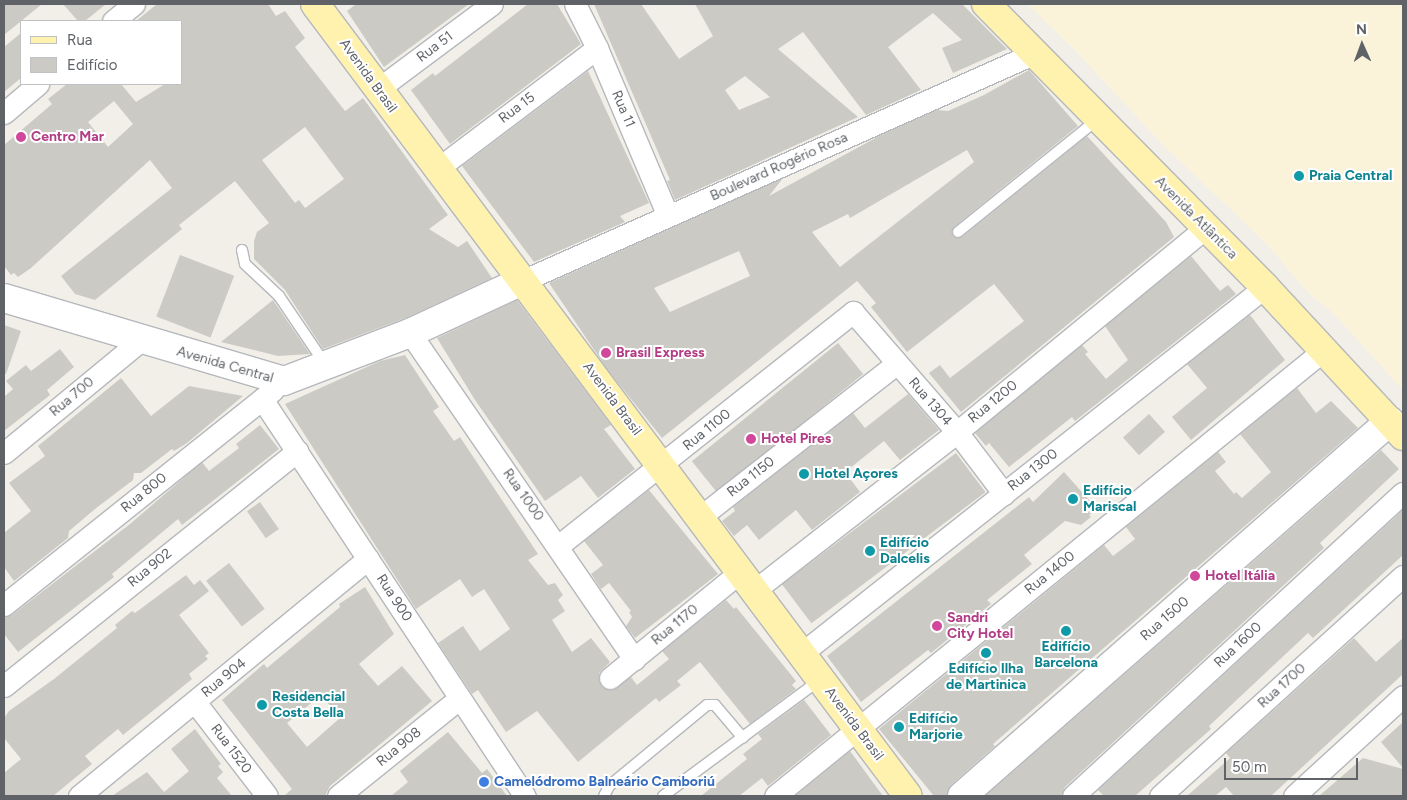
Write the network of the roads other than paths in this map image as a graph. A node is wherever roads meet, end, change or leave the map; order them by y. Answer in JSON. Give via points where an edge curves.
{"nodes":[{"id":1,"x":134,"y":4,"type":"edge"},
{"id":2,"x":315,"y":4,"type":"edge"},
{"id":3,"x":575,"y":4,"type":"edge"},
{"id":4,"x":986,"y":4,"type":"edge"},
{"id":5,"x":488,"y":5,"type":"edge"},
{"id":6,"x":114,"y":20,"type":"edge"},
{"id":7,"x":597,"y":48,"type":"junction"},
{"id":8,"x":1035,"y":54,"type":"junction"},
{"id":9,"x":37,"y":85,"type":"edge"},
{"id":10,"x":378,"y":89,"type":"junction"},
{"id":11,"x":4,"y":113,"type":"edge"},
{"id":12,"x":1098,"y":118,"type":"junction"},
{"id":13,"x":437,"y":169,"type":"junction"},
{"id":14,"x":668,"y":216,"type":"junction"},
{"id":15,"x":1204,"y":229,"type":"junction"},
{"id":16,"x":958,"y":232,"type":"dead end"},
{"id":17,"x":242,"y":250,"type":"dead end"},
{"id":18,"x":522,"y":281,"type":"junction"},
{"id":19,"x":1265,"y":287,"type":"junction"},
{"id":20,"x":4,"y":298,"type":"edge"},
{"id":21,"x":858,"y":307,"type":"joint"},
{"id":22,"x":410,"y":333,"type":"junction"},
{"id":23,"x":141,"y":340,"type":"junction"},
{"id":24,"x":1324,"y":350,"type":"junction"},
{"id":25,"x":896,"y":364,"type":"junction"},
{"id":26,"x":327,"y":367,"type":"junction"},
{"id":27,"x":284,"y":381,"type":"junction"},
{"id":28,"x":262,"y":399,"type":"junction"},
{"id":29,"x":1397,"y":428,"type":"edge"},
{"id":30,"x":956,"y":432,"type":"junction"},
{"id":31,"x":297,"y":451,"type":"junction"},
{"id":32,"x":4,"y":453,"type":"edge"},
{"id":33,"x":662,"y":466,"type":"junction"},
{"id":34,"x":1403,"y":493,"type":"edge"},
{"id":35,"x":1004,"y":494,"type":"junction"},
{"id":36,"x":700,"y":517,"type":"junction"},
{"id":37,"x":558,"y":546,"type":"junction"},
{"id":38,"x":368,"y":559,"type":"junction"},
{"id":39,"x":1403,"y":576,"type":"edge"},
{"id":40,"x":748,"y":581,"type":"junction"},
{"id":41,"x":4,"y":605,"type":"edge"},
{"id":42,"x":802,"y":653,"type":"junction"},
{"id":43,"x":634,"y":659,"type":"junction"},
{"id":44,"x":610,"y":678,"type":"dead end"},
{"id":45,"x":820,"y":679,"type":"junction"},
{"id":46,"x":4,"y":686,"type":"edge"},
{"id":47,"x":1403,"y":696,"type":"edge"},
{"id":48,"x":460,"y":698,"type":"junction"},
{"id":49,"x":195,"y":702,"type":"junction"},
{"id":50,"x":858,"y":729,"type":"junction"},
{"id":51,"x":743,"y":738,"type":"junction"},
{"id":52,"x":264,"y":795,"type":"edge"},
{"id":53,"x":79,"y":796,"type":"edge"},
{"id":54,"x":338,"y":796,"type":"edge"},
{"id":55,"x":525,"y":796,"type":"edge"},
{"id":56,"x":604,"y":796,"type":"edge"},
{"id":57,"x":663,"y":796,"type":"edge"},
{"id":58,"x":775,"y":796,"type":"edge"},
{"id":59,"x":908,"y":796,"type":"edge"},
{"id":60,"x":962,"y":796,"type":"edge"},
{"id":61,"x":1073,"y":796,"type":"edge"},
{"id":62,"x":1160,"y":796,"type":"edge"},
{"id":63,"x":1294,"y":796,"type":"edge"}],
"edges":[{"from":1,"to":6,"type":"street"},
{"from":2,"to":10,"type":"main road","name":"Avenida Brasil"},
{"from":3,"to":7,"type":"street","name":"Rua 11"},
{"from":4,"to":8,"type":"main road","name":"Avenida Atlântica"},
{"from":5,"to":10,"type":"street","name":"Rua 51"},
{"from":7,"to":13,"type":"street","name":"Rua 15"},
{"from":7,"to":14,"type":"street","name":"Rua 11"},
{"from":8,"to":12,"type":"main road","name":"Avenida Atlântica"},
{"from":8,"to":14,"type":"street","name":"Boulevard Rogério Rosa"},
{"from":9,"to":11,"type":"street"},
{"from":10,"to":13,"type":"main road","name":"Avenida Brasil"},
{"from":12,"to":15,"type":"main road","name":"Avenida Atlântica"},
{"from":12,"to":16,"type":"lane"},
{"from":13,"to":18,"type":"main road","name":"Avenida Brasil"},
{"from":14,"to":18,"type":"street","name":"Boulevard Rogério Rosa"},
{"from":15,"to":19,"type":"main road","name":"Avenida Atlântica"},
{"from":15,"to":30,"type":"street","name":"Rua 1200"},
{"from":17,"to":26,"type":"lane","via":[[245,264],[279,296]]},
{"from":18,"to":22,"type":"street","name":"Avenida Central"},
{"from":18,"to":33,"type":"main road","name":"Avenida Brasil"},
{"from":19,"to":24,"type":"main road","name":"Avenida Atlântica"},
{"from":19,"to":35,"type":"street","name":"Rua 1300"},
{"from":20,"to":23,"type":"street","name":"Avenida Central"},
{"from":21,"to":25,"type":"street","name":"Rua 1304"},
{"from":21,"to":33,"type":"street","name":"Rua 1100"},
{"from":22,"to":26,"type":"street","name":"Avenida Central"},
{"from":22,"to":37,"type":"street","name":"Rua 1000"},
{"from":23,"to":27,"type":"street","name":"Avenida Central"},
{"from":23,"to":32,"type":"street","name":"Rua 700"},
{"from":24,"to":29,"type":"main road","name":"Avenida Atlântica"},
{"from":24,"to":50,"type":"street","name":"Rua 1400"},
{"from":25,"to":30,"type":"street","name":"Rua 1304"},
{"from":25,"to":36,"type":"street","name":"Rua 1150"},
{"from":26,"to":27,"type":"street","name":"Avenida Central"},
{"from":27,"to":28,"type":"street","name":"Rua 800"},
{"from":28,"to":31,"type":"street","name":"Rua 900"},
{"from":28,"to":41,"type":"street","name":"Rua 800"},
{"from":29,"to":60,"type":"street","name":"Rua 1500"},
{"from":30,"to":35,"type":"street","name":"Rua 1304"},
{"from":30,"to":40,"type":"street","name":"Rua 1200"},
{"from":31,"to":38,"type":"street","name":"Rua 900"},
{"from":31,"to":46,"type":"street","name":"Rua 902"},
{"from":33,"to":36,"type":"main road","name":"Avenida Brasil"},
{"from":33,"to":37,"type":"street","name":"Rua 1100"},
{"from":34,"to":61,"type":"street","name":"Rua 1600"},
{"from":35,"to":42,"type":"street","name":"Rua 1300"},
{"from":36,"to":40,"type":"main road","name":"Avenida Brasil"},
{"from":37,"to":43,"type":"street","name":"Rua 1000"},
{"from":38,"to":48,"type":"street","name":"Rua 900"},
{"from":38,"to":49,"type":"street","name":"Rua 904"},
{"from":39,"to":62,"type":"street","name":"Rua 1700"},
{"from":40,"to":42,"type":"main road","name":"Avenida Brasil"},
{"from":40,"to":43,"type":"street","name":"Rua 1170"},
{"from":42,"to":45,"type":"main road","name":"Avenida Brasil"},
{"from":43,"to":44,"type":"street","name":"Rua 1170"},
{"from":45,"to":50,"type":"main road","name":"Avenida Brasil"},
{"from":45,"to":51,"type":"lane"},
{"from":47,"to":63,"type":"street"},
{"from":48,"to":54,"type":"street","name":"Rua 908"},
{"from":48,"to":55,"type":"street","name":"Rua 900"},
{"from":49,"to":52,"type":"street","name":"Rua 1520"},
{"from":49,"to":53,"type":"street","name":"Rua 904"},
{"from":50,"to":58,"type":"street","name":"Rua 1400"},
{"from":50,"to":59,"type":"main road","name":"Avenida Brasil"},
{"from":51,"to":56,"type":"lane","via":[[715,705],[707,705],[609,786]]},
{"from":51,"to":57,"type":"lane"}]}
